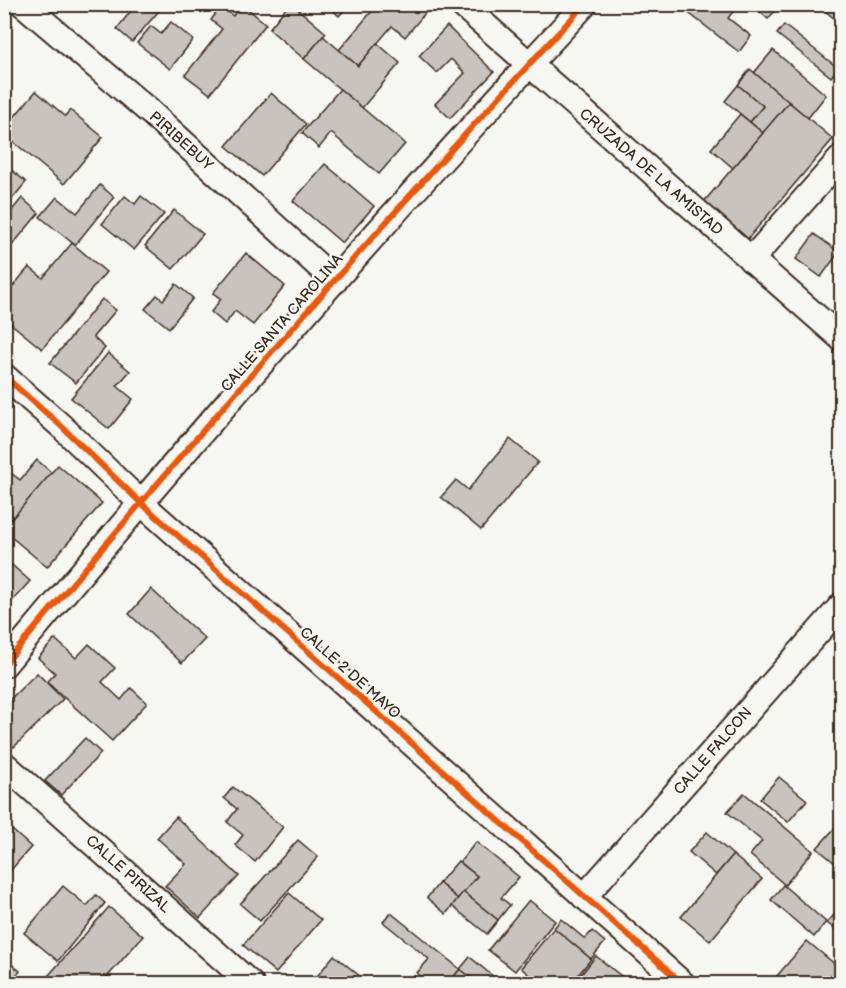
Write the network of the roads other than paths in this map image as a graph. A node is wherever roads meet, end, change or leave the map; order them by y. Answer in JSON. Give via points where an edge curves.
{"nodes":[{"id":1,"x":23,"y":4,"type":"edge"},
{"id":2,"x":461,"y":4,"type":"edge"},
{"id":3,"x":585,"y":4,"type":"edge"},
{"id":4,"x":529,"y":64,"type":"junction"},
{"id":5,"x":842,"y":157,"type":"edge"},
{"id":6,"x":751,"y":260,"type":"junction"},
{"id":7,"x":335,"y":281,"type":"junction"},
{"id":8,"x":842,"y":339,"type":"edge"},
{"id":9,"x":4,"y":376,"type":"edge"},
{"id":10,"x":140,"y":502,"type":"junction"},
{"id":11,"x":842,"y":605,"type":"edge"},
{"id":12,"x":4,"y":665,"type":"edge"},
{"id":13,"x":4,"y":764,"type":"edge"},
{"id":14,"x":584,"y":897,"type":"junction"},
{"id":15,"x":251,"y":984,"type":"edge"},
{"id":16,"x":683,"y":984,"type":"edge"}],
"edges":[{"from":1,"to":7,"type":"street","name":"PIRIBEBUY","via":[[150,112]]},
{"from":2,"to":4,"type":"street","name":"CRUZADA DE LA AMISTAD"},
{"from":3,"to":4,"type":"street","name":"CALLE SANTA CAROLINA"},
{"from":4,"to":6,"type":"street","name":"CRUZADA DE LA AMISTAD"},
{"from":4,"to":7,"type":"street","name":"CALLE SANTA CAROLINA"},
{"from":5,"to":6,"type":"street"},
{"from":6,"to":8,"type":"street","name":"CRUZADA DE LA AMISTAD"},
{"from":7,"to":10,"type":"street","name":"CALLE SANTA CAROLINA"},
{"from":9,"to":10,"type":"street","name":"CALLE 2 DE MAYO"},
{"from":10,"to":12,"type":"street","name":"CALLE SANTA CAROLINA"},
{"from":10,"to":14,"type":"street","name":"CALLE 2 DE MAYO"},
{"from":11,"to":14,"type":"street","name":"CALLE FALCON"},
{"from":13,"to":15,"type":"street","name":"CALLE PIRIZAL"},
{"from":14,"to":16,"type":"street","name":"CALLE 2 DE MAYO"}]}
